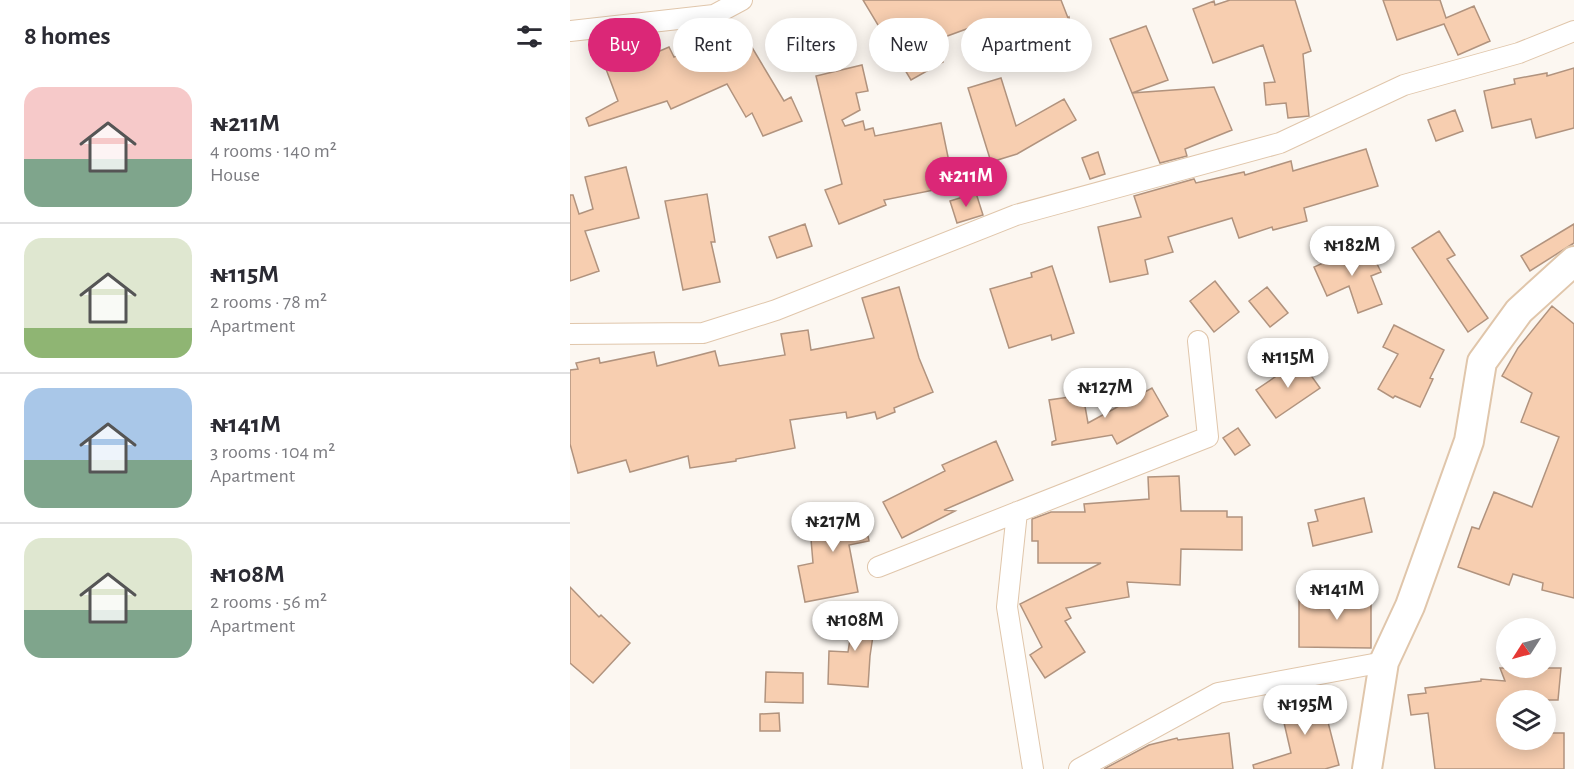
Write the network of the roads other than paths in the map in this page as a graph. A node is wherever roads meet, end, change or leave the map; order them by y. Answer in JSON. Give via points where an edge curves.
{"nodes":[{"id":1,"x":742,"y":0,"type":"edge"},
{"id":2,"x":570,"y":31,"type":"edge"},
{"id":3,"x":1574,"y":31,"type":"edge"},
{"id":4,"x":1574,"y":261,"type":"edge"},
{"id":5,"x":570,"y":334,"type":"edge"},
{"id":6,"x":1198,"y":341,"type":"dead end"},
{"id":7,"x":1017,"y":512,"type":"junction"},
{"id":8,"x":878,"y":567,"type":"dead end"},
{"id":9,"x":1384,"y":662,"type":"junction"},
{"id":10,"x":1033,"y":769,"type":"edge"},
{"id":11,"x":1079,"y":769,"type":"edge"},
{"id":12,"x":1367,"y":769,"type":"edge"}],
"edges":[{"from":1,"to":2,"type":"street","via":[[714,15]]},
{"from":3,"to":5,"type":"street","via":[[1519,53],[1404,86],[1280,143],[1016,215],[776,310],[703,333]]},
{"from":4,"to":9,"type":"street","via":[[1520,311],[1482,362],[1469,441],[1410,606]]},
{"from":6,"to":7,"type":"street","via":[[1208,437]]},
{"from":7,"to":8,"type":"street"},
{"from":7,"to":10,"type":"street","via":[[1006,607]]},
{"from":9,"to":11,"type":"street","via":[[1218,693]]},
{"from":9,"to":12,"type":"street"}]}
